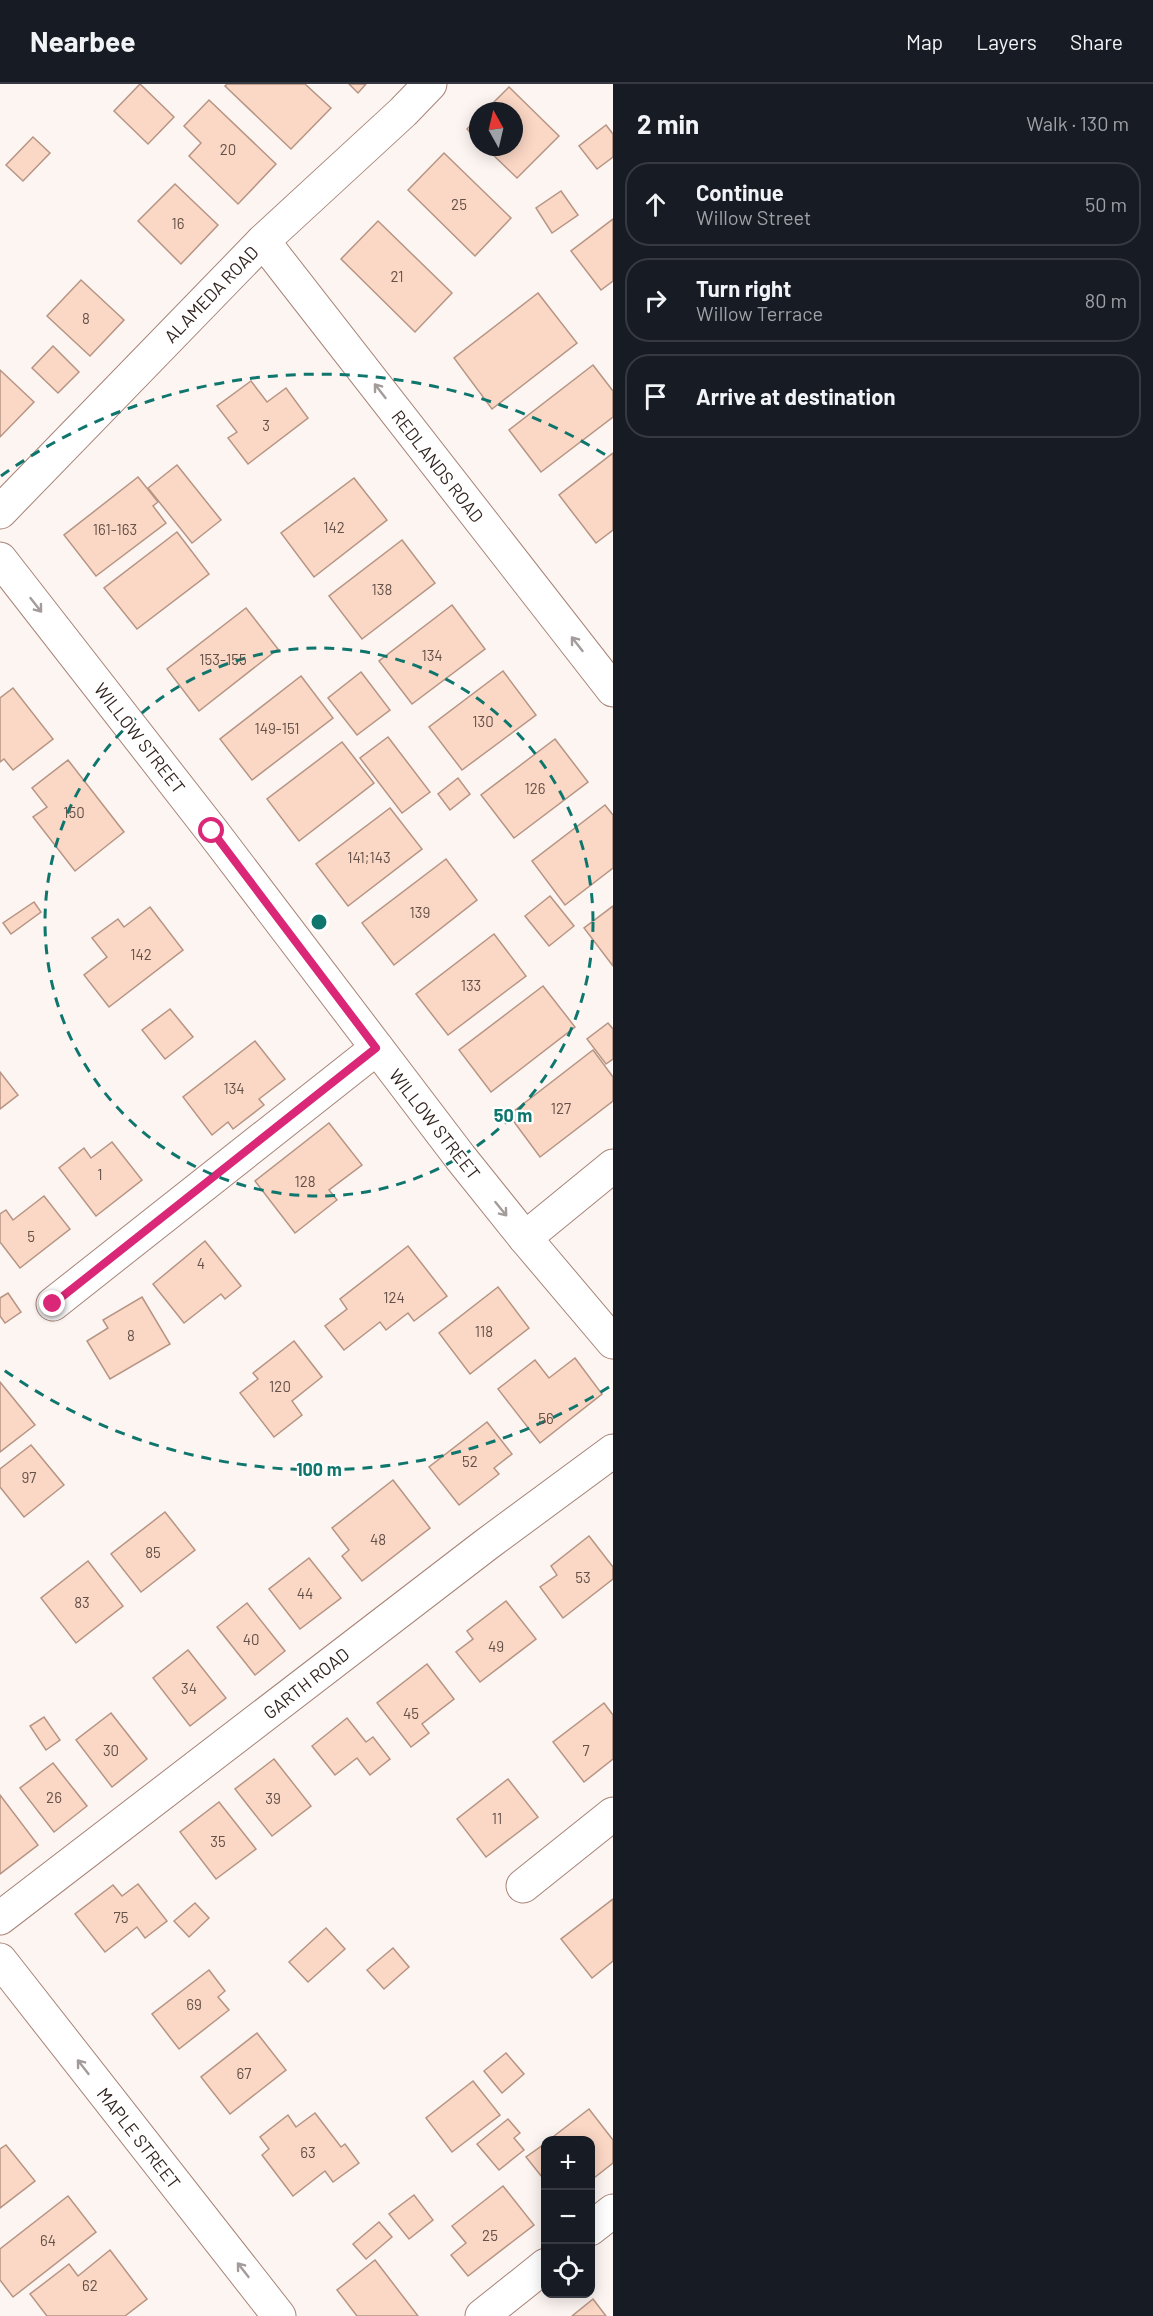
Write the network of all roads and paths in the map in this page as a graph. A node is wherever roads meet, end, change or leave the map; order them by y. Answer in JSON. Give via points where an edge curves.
{"nodes":[{"id":1,"x":430,"y":84,"type":"edge"},
{"id":2,"x":263,"y":241,"type":"junction"},
{"id":3,"x":0,"y":512,"type":"edge"},
{"id":4,"x":0,"y":559,"type":"edge"},
{"id":5,"x":613,"y":690,"type":"edge"},
{"id":6,"x":376,"y":1048,"type":"junction"},
{"id":7,"x":613,"y":1166,"type":"edge"},
{"id":8,"x":525,"y":1238,"type":"junction"},
{"id":9,"x":53,"y":1304,"type":"dead end"},
{"id":10,"x":613,"y":1342,"type":"edge"},
{"id":11,"x":613,"y":1451,"type":"edge"},
{"id":12,"x":613,"y":1815,"type":"edge"},
{"id":13,"x":523,"y":1886,"type":"dead end"},
{"id":14,"x":0,"y":1918,"type":"edge"},
{"id":15,"x":0,"y":1960,"type":"edge"},
{"id":16,"x":613,"y":2211,"type":"edge"},
{"id":17,"x":595,"y":2226,"type":"edge"},
{"id":18,"x":541,"y":2269,"type":"edge"},
{"id":19,"x":270,"y":2313,"type":"edge"},
{"id":20,"x":482,"y":2316,"type":"edge"}],
"edges":[{"from":1,"to":2,"type":"street","name":"ALAMEDA ROAD"},
{"from":2,"to":3,"type":"street","name":"ALAMEDA ROAD"},
{"from":5,"to":2,"type":"street","name":"REDLANDS ROAD","one_way":true},
{"from":4,"to":6,"type":"street","name":"WILLOW STREET","one_way":true},
{"from":6,"to":8,"type":"street","name":"WILLOW STREET","one_way":true},
{"from":6,"to":9,"type":"street"},
{"from":7,"to":8,"type":"street"},
{"from":8,"to":10,"type":"street","name":"WILLOW STREET"},
{"from":11,"to":14,"type":"street","name":"GARTH ROAD"},
{"from":12,"to":13,"type":"street"},
{"from":19,"to":15,"type":"street","name":"MAPLE STREET","one_way":true},
{"from":16,"to":17,"type":"street"},
{"from":18,"to":20,"type":"street"}]}
